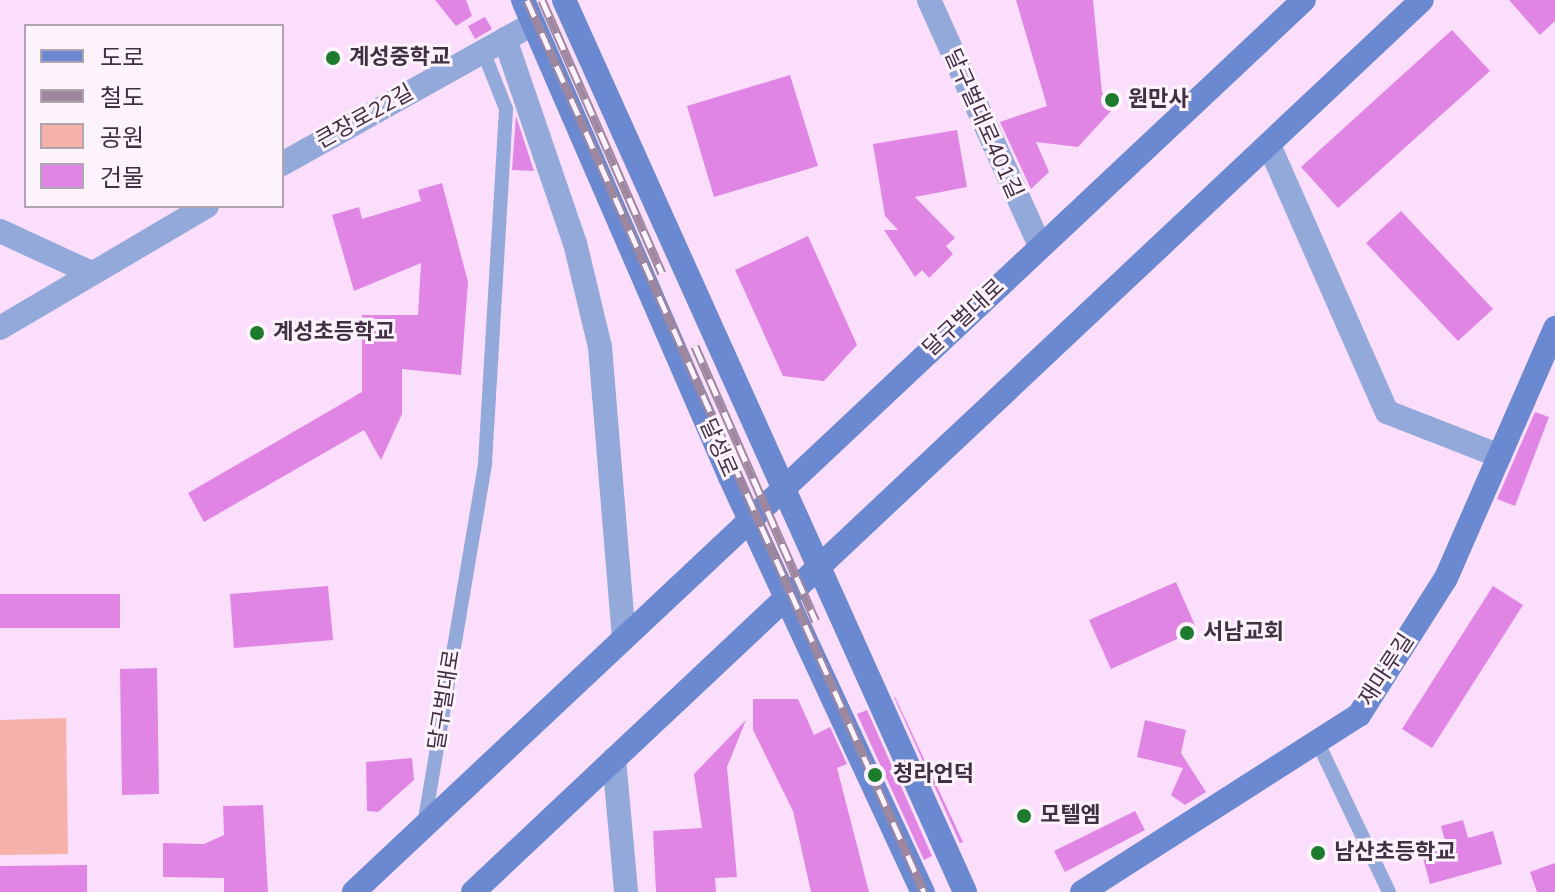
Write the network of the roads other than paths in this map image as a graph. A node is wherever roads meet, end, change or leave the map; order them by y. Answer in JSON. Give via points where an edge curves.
{"nodes":[{"id":1,"x":523,"y":0,"type":"edge"},
{"id":2,"x":564,"y":0,"type":"edge"},
{"id":3,"x":929,"y":0,"type":"edge"},
{"id":4,"x":1304,"y":0,"type":"edge"},
{"id":5,"x":1422,"y":0,"type":"edge"},
{"id":6,"x":533,"y":24,"type":"junction"},
{"id":7,"x":505,"y":39,"type":"junction"},
{"id":8,"x":483,"y":51,"type":"junction"},
{"id":9,"x":1269,"y":145,"type":"junction"},
{"id":10,"x":284,"y":163,"type":"edge"},
{"id":11,"x":203,"y":208,"type":"edge"},
{"id":12,"x":0,"y":231,"type":"edge"},
{"id":13,"x":1040,"y":246,"type":"junction"},
{"id":14,"x":89,"y":272,"type":"junction"},
{"id":15,"x":0,"y":328,"type":"edge"},
{"id":16,"x":1555,"y":328,"type":"edge"},
{"id":17,"x":1500,"y":456,"type":"junction"},
{"id":18,"x":782,"y":489,"type":"junction"},
{"id":19,"x":749,"y":518,"type":"junction"},
{"id":20,"x":817,"y":570,"type":"junction"},
{"id":21,"x":787,"y":598,"type":"junction"},
{"id":22,"x":624,"y":637,"type":"junction"},
{"id":23,"x":1317,"y":741,"type":"junction"},
{"id":24,"x":614,"y":759,"type":"junction"},
{"id":25,"x":424,"y":827,"type":"junction"},
{"id":26,"x":354,"y":892,"type":"edge"},
{"id":27,"x":473,"y":892,"type":"edge"},
{"id":28,"x":626,"y":892,"type":"edge"},
{"id":29,"x":923,"y":892,"type":"edge"},
{"id":30,"x":965,"y":892,"type":"edge"},
{"id":31,"x":1082,"y":892,"type":"edge"},
{"id":32,"x":1389,"y":892,"type":"edge"}],
"edges":[{"from":1,"to":6,"type":"main road","name":"달성로"},
{"from":2,"to":18,"type":"main road"},
{"from":3,"to":13,"type":"street","name":"달구벌대로401길"},
{"from":4,"to":13,"type":"main road","name":"달구벌대로"},
{"from":5,"to":9,"type":"main road"},
{"from":6,"to":7,"type":"street","name":"큰장로22길"},
{"from":6,"to":19,"type":"main road","name":"달성로"},
{"from":7,"to":8,"type":"street","name":"큰장로22길"},
{"from":7,"to":22,"type":"street","via":[[575,243],[600,347]]},
{"from":8,"to":10,"type":"street","name":"큰장로22길"},
{"from":8,"to":25,"type":"lane","name":"달구벌대로","via":[[506,109],[485,463]]},
{"from":9,"to":17,"type":"street","via":[[1387,412]]},
{"from":9,"to":20,"type":"main road"},
{"from":11,"to":14,"type":"street"},
{"from":12,"to":14,"type":"street"},
{"from":13,"to":18,"type":"main road","name":"달구벌대로"},
{"from":14,"to":15,"type":"street"},
{"from":16,"to":17,"type":"main road","name":"재마루길"},
{"from":17,"to":23,"type":"main road","name":"재마루길","via":[[1430,603],[1359,715]]},
{"from":18,"to":19,"type":"main road","name":"달구벌대로"},
{"from":18,"to":20,"type":"main road"},
{"from":19,"to":21,"type":"main road","name":"달성로"},
{"from":19,"to":22,"type":"main road","name":"달구벌대로"},
{"from":20,"to":21,"type":"main road"},
{"from":20,"to":30,"type":"main road"},
{"from":21,"to":24,"type":"main road"},
{"from":21,"to":29,"type":"main road","name":"달성로"},
{"from":22,"to":25,"type":"main road","name":"달구벌대로"},
{"from":23,"to":31,"type":"main road","name":"재마루길"},
{"from":23,"to":32,"type":"lane"},
{"from":24,"to":27,"type":"main road"},
{"from":24,"to":28,"type":"street"},
{"from":25,"to":26,"type":"main road","name":"달구벌대로"}]}
